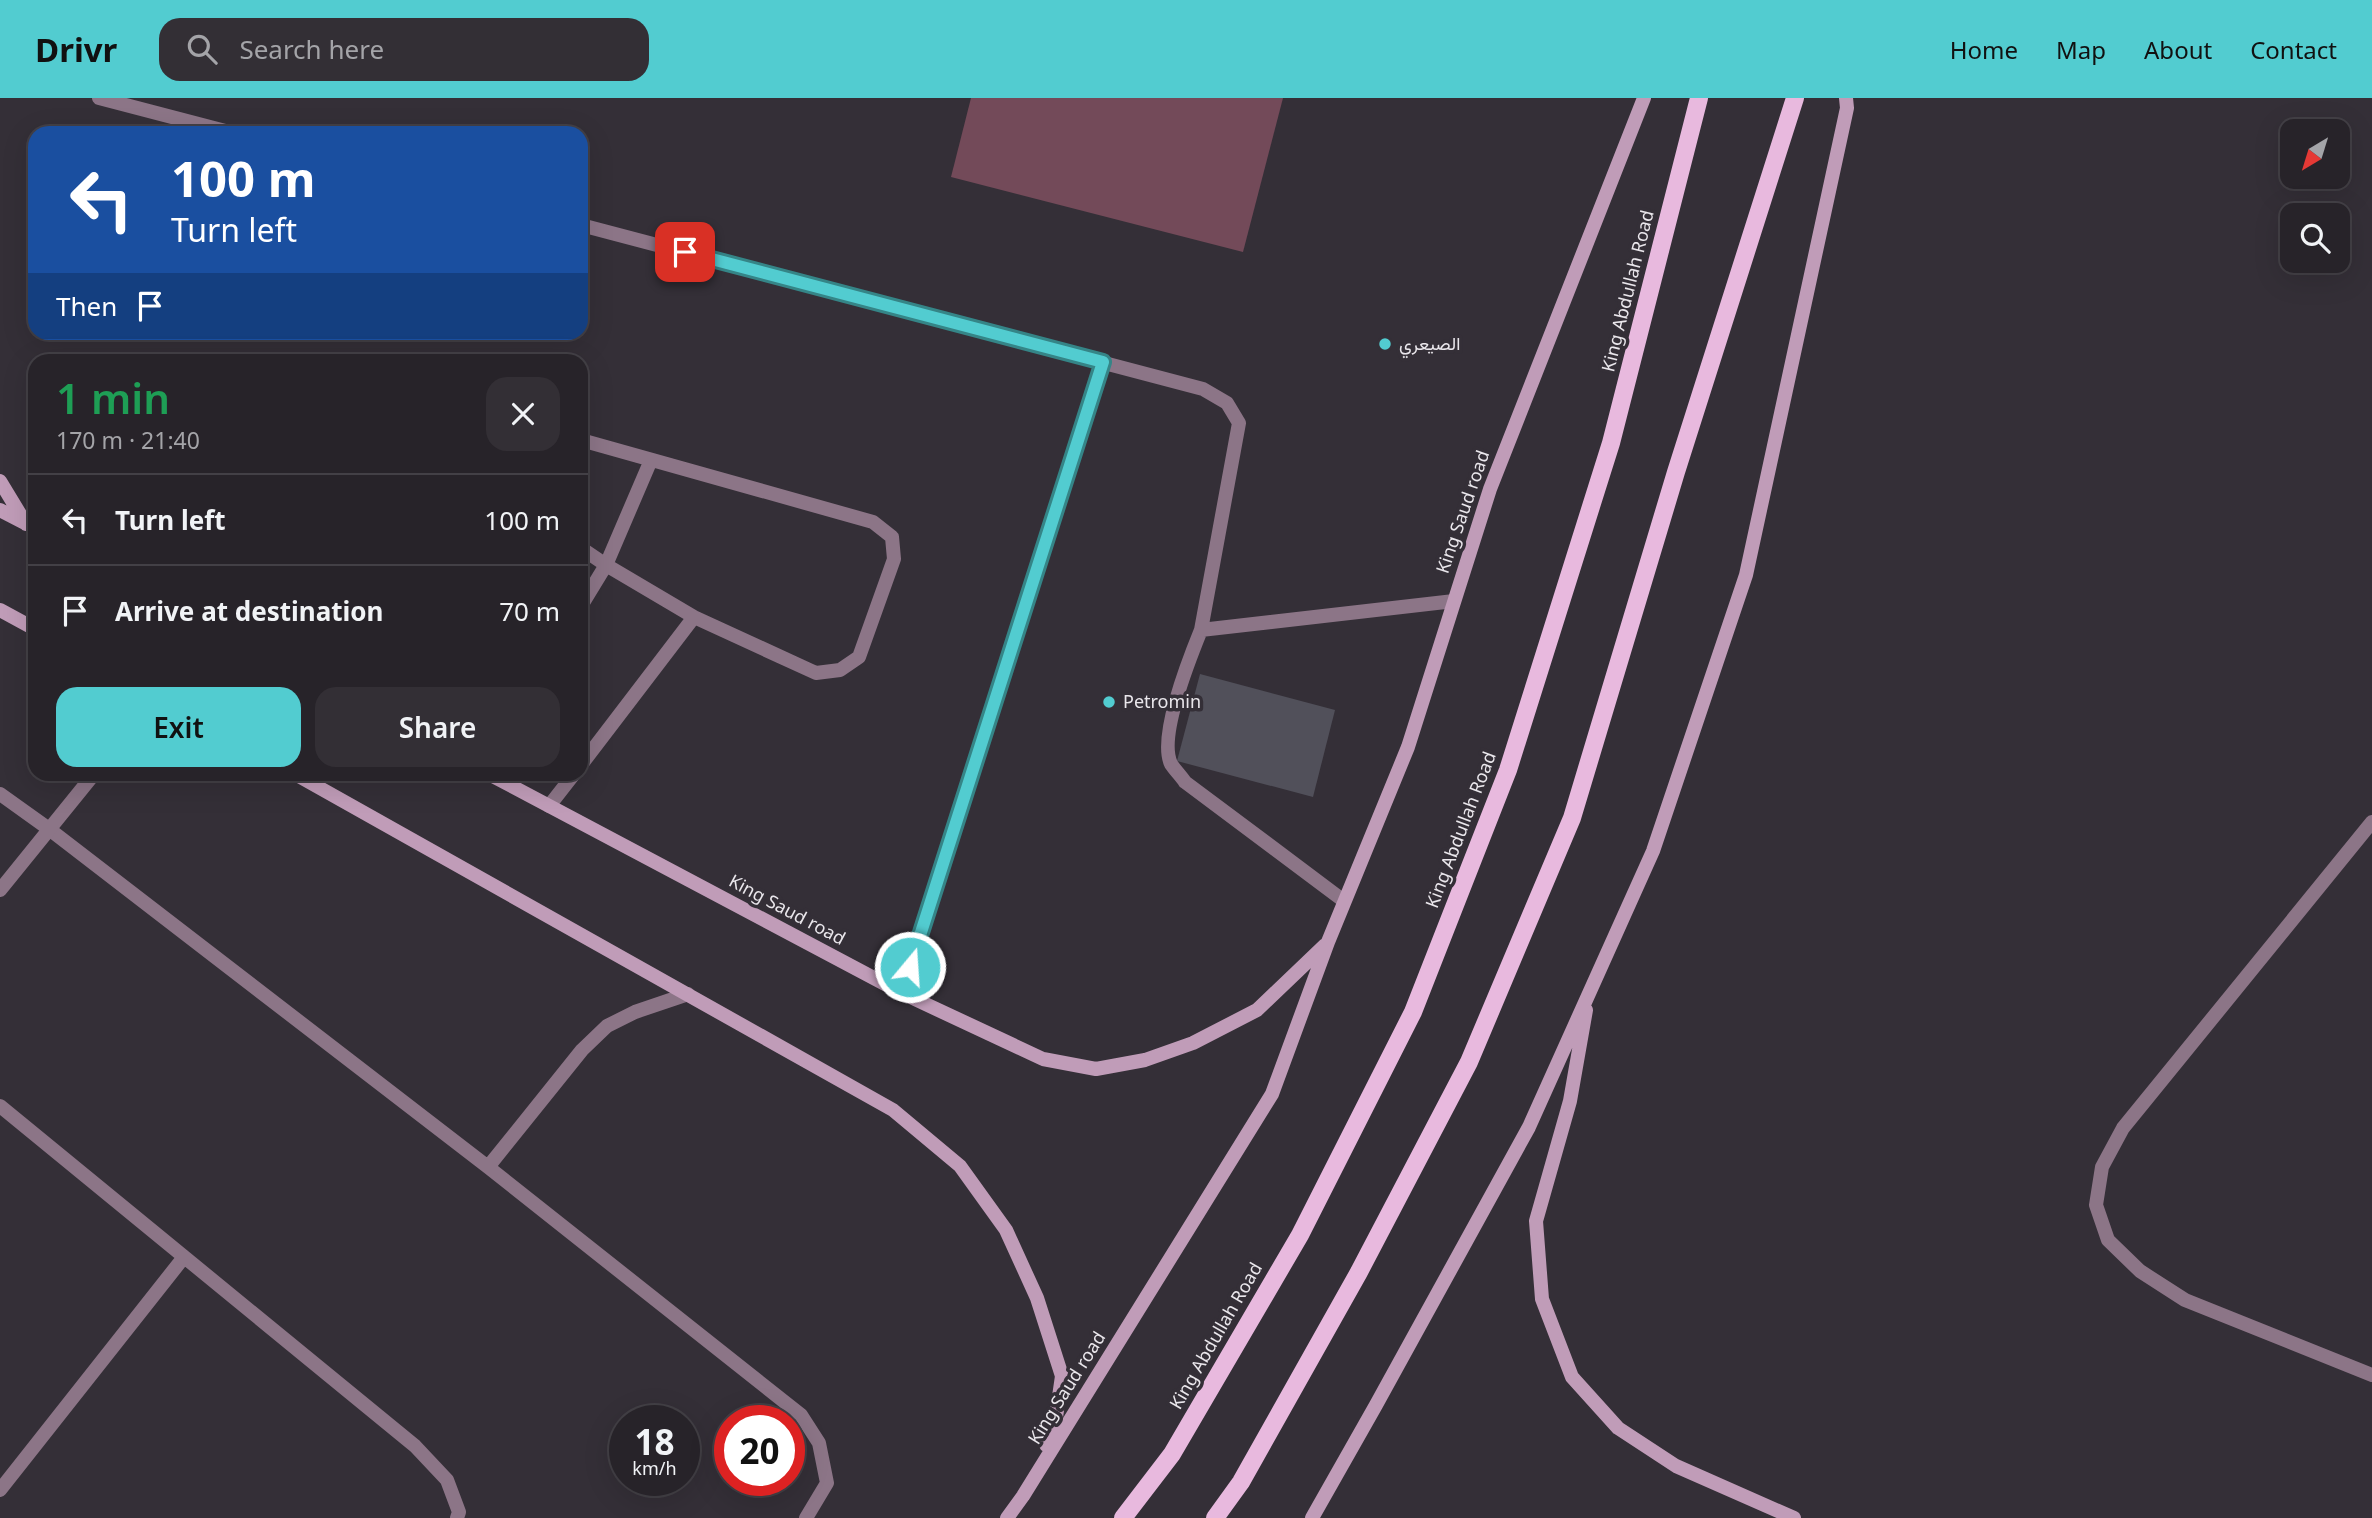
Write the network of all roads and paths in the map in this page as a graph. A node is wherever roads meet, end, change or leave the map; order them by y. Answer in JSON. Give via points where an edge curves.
{"nodes":[{"id":1,"x":99,"y":98,"type":"edge"},
{"id":2,"x":1644,"y":98,"type":"edge"},
{"id":3,"x":1699,"y":98,"type":"edge"},
{"id":4,"x":1795,"y":98,"type":"edge"},
{"id":5,"x":1846,"y":98,"type":"edge"},
{"id":6,"x":206,"y":126,"type":"edge"},
{"id":7,"x":588,"y":227,"type":"edge"},
{"id":8,"x":1103,"y":362,"type":"junction"},
{"id":9,"x":588,"y":442,"type":"edge"},
{"id":10,"x":651,"y":460,"type":"junction"},
{"id":11,"x":0,"y":481,"type":"edge"},
{"id":12,"x":0,"y":510,"type":"edge"},
{"id":13,"x":28,"y":523,"type":"edge"},
{"id":14,"x":28,"y":525,"type":"edge"},
{"id":15,"x":588,"y":553,"type":"edge"},
{"id":16,"x":606,"y":565,"type":"junction"},
{"id":17,"x":588,"y":595,"type":"edge"},
{"id":18,"x":1454,"y":601,"type":"junction"},
{"id":19,"x":0,"y":610,"type":"edge"},
{"id":20,"x":694,"y":617,"type":"junction"},
{"id":21,"x":28,"y":625,"type":"edge"},
{"id":22,"x":1200,"y":630,"type":"junction"},
{"id":23,"x":588,"y":756,"type":"edge"},
{"id":24,"x":88,"y":781,"type":"edge"},
{"id":25,"x":308,"y":781,"type":"edge"},
{"id":26,"x":502,"y":781,"type":"edge"},
{"id":27,"x":569,"y":781,"type":"edge"},
{"id":28,"x":0,"y":794,"type":"edge"},
{"id":29,"x":550,"y":806,"type":"junction"},
{"id":30,"x":2372,"y":822,"type":"edge"},
{"id":31,"x":49,"y":829,"type":"junction"},
{"id":32,"x":0,"y":890,"type":"edge"},
{"id":33,"x":1344,"y":901,"type":"junction"},
{"id":34,"x":1328,"y":942,"type":"junction"},
{"id":35,"x":1590,"y":987,"type":"junction"},
{"id":36,"x":902,"y":993,"type":"junction"},
{"id":37,"x":688,"y":994,"type":"junction"},
{"id":38,"x":0,"y":1106,"type":"edge"},
{"id":39,"x":488,"y":1167,"type":"junction"},
{"id":40,"x":184,"y":1257,"type":"junction"},
{"id":41,"x":2372,"y":1375,"type":"edge"},
{"id":42,"x":0,"y":1490,"type":"edge"},
{"id":43,"x":1023,"y":1496,"type":"junction"},
{"id":44,"x":457,"y":1518,"type":"edge"},
{"id":45,"x":806,"y":1518,"type":"edge"},
{"id":46,"x":1007,"y":1518,"type":"edge"},
{"id":47,"x":1123,"y":1518,"type":"edge"},
{"id":48,"x":1215,"y":1518,"type":"edge"},
{"id":49,"x":1311,"y":1518,"type":"edge"},
{"id":50,"x":1794,"y":1518,"type":"edge"}],
"edges":[{"from":1,"to":6,"type":"street"},
{"from":2,"to":18,"type":"main road","name":"King Saud road","via":[[1490,489]]},
{"from":3,"to":47,"type":"main road","name":"King Abdullah Road","via":[[1611,443],[1508,770],[1413,1012],[1300,1235],[1172,1454]]},
{"from":4,"to":48,"type":"main road","via":[[1572,818],[1469,1062],[1352,1284],[1241,1482]]},
{"from":5,"to":35,"type":"main road","via":[[1746,575],[1653,851]]},
{"from":7,"to":8,"type":"street"},
{"from":8,"to":22,"type":"street","via":[[1203,388],[1227,403],[1239,423]]},
{"from":8,"to":36,"type":"street"},
{"from":9,"to":10,"type":"street"},
{"from":10,"to":16,"type":"street"},
{"from":10,"to":20,"type":"street","via":[[873,522],[892,537],[894,559],[859,657],[840,670],[816,673]]},
{"from":11,"to":13,"type":"main road"},
{"from":12,"to":14,"type":"main road"},
{"from":15,"to":16,"type":"street"},
{"from":16,"to":17,"type":"street"},
{"from":16,"to":20,"type":"street"},
{"from":18,"to":22,"type":"street"},
{"from":18,"to":33,"type":"main road","name":"King Saud road","via":[[1408,747]]},
{"from":19,"to":21,"type":"main road"},
{"from":20,"to":23,"type":"street"},
{"from":22,"to":33,"type":"street","via":[[1183,674],[1167,741],[1170,762],[1185,782]]},
{"from":24,"to":31,"type":"street"},
{"from":25,"to":37,"type":"main road"},
{"from":26,"to":29,"type":"main road","name":"King Saud road"},
{"from":27,"to":29,"type":"street"},
{"from":28,"to":31,"type":"street"},
{"from":29,"to":36,"type":"main road","name":"King Saud road"},
{"from":30,"to":41,"type":"street","via":[[2123,1128],[2102,1167],[2096,1205],[2108,1240],[2140,1271],[2185,1300]]},
{"from":31,"to":32,"type":"street"},
{"from":31,"to":39,"type":"street"},
{"from":33,"to":34,"type":"main road","name":"King Saud road"},
{"from":34,"to":36,"type":"main road","name":"King Saud road","via":[[1257,1010],[1193,1043],[1145,1060],[1096,1069],[1044,1059]]},
{"from":34,"to":43,"type":"main road","name":"King Saud road","via":[[1272,1094]]},
{"from":35,"to":49,"type":"main road","via":[[1529,1127]]},
{"from":35,"to":50,"type":"main road","via":[[1570,1101],[1536,1221],[1542,1298],[1562,1351],[1572,1377],[1618,1428],[1676,1466]]},
{"from":37,"to":39,"type":"street","via":[[607,1026],[582,1050]]},
{"from":37,"to":43,"type":"main road","via":[[893,1110],[960,1166],[1006,1230],[1037,1298],[1062,1376],[1055,1424]]},
{"from":38,"to":40,"type":"street"},
{"from":39,"to":45,"type":"street","via":[[801,1415],[819,1443],[827,1483]]},
{"from":40,"to":42,"type":"street"},
{"from":40,"to":44,"type":"street","via":[[415,1446],[447,1480]]},
{"from":43,"to":46,"type":"main road","name":"King Saud road"}]}
